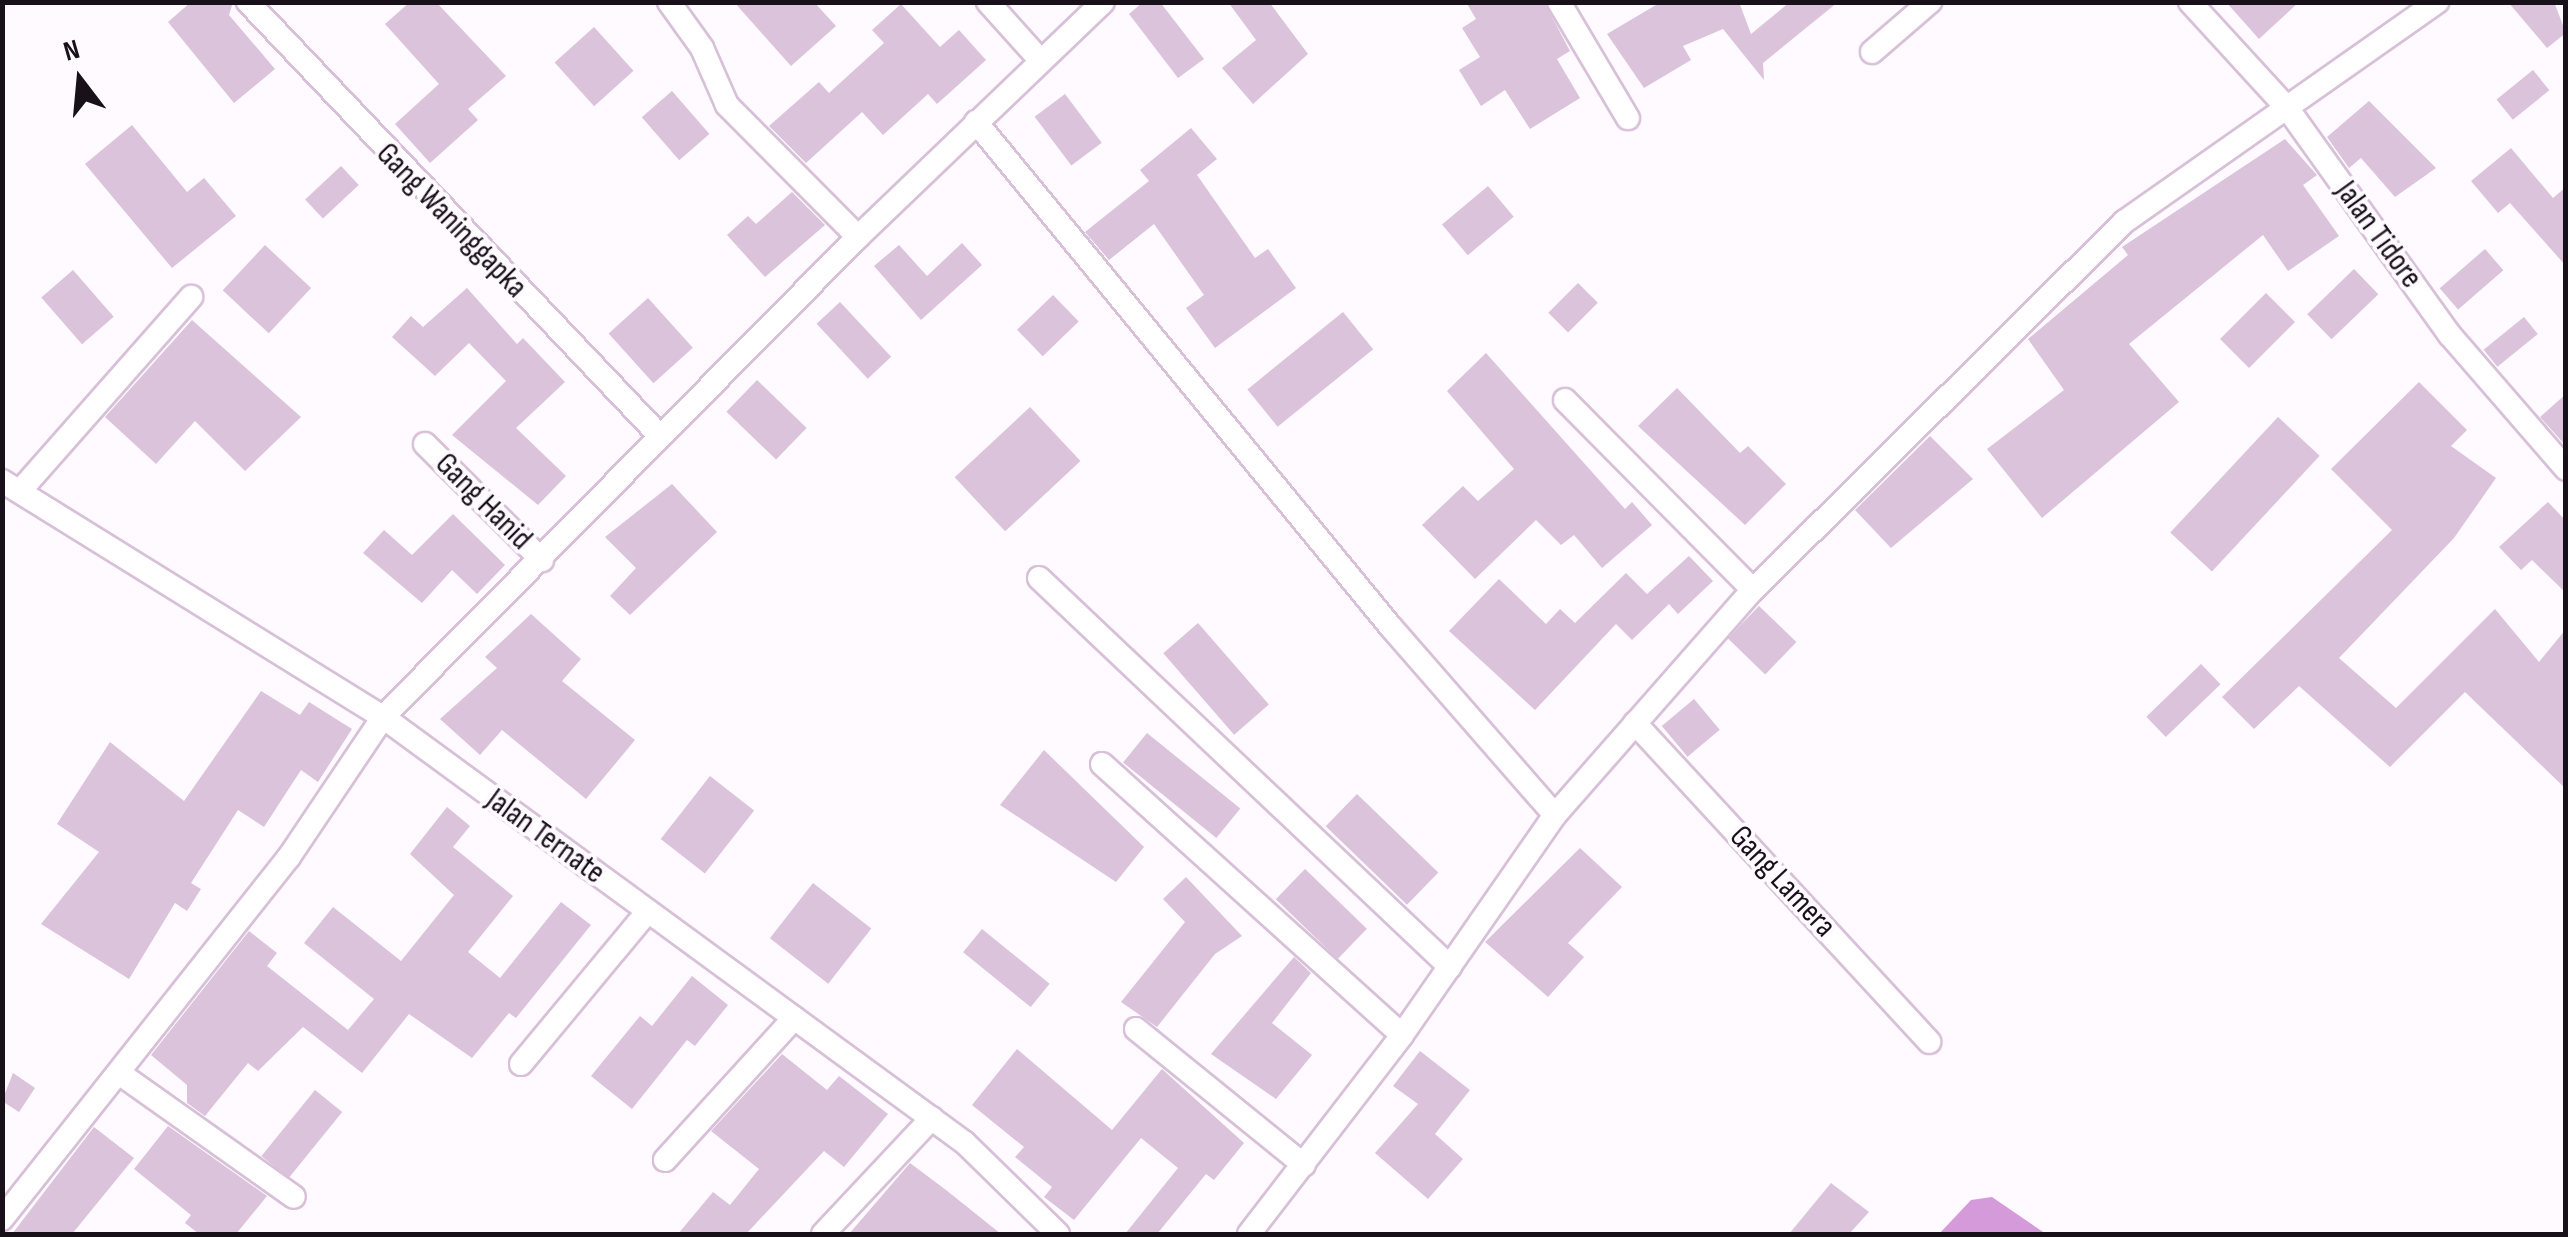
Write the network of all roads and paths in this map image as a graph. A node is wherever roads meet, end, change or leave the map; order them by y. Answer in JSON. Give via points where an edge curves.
{"nodes":[{"id":1,"x":248,"y":2,"type":"edge"},
{"id":2,"x":669,"y":2,"type":"edge"},
{"id":3,"x":988,"y":2,"type":"edge"},
{"id":4,"x":1104,"y":2,"type":"edge"},
{"id":5,"x":1560,"y":2,"type":"edge"},
{"id":6,"x":1930,"y":2,"type":"edge"},
{"id":7,"x":2190,"y":2,"type":"edge"},
{"id":8,"x":2426,"y":6,"type":"edge"},
{"id":9,"x":1872,"y":52,"type":"dead end"},
{"id":10,"x":1040,"y":61,"type":"junction"},
{"id":11,"x":2288,"y":109,"type":"junction"},
{"id":12,"x":1628,"y":118,"type":"dead end"},
{"id":13,"x":976,"y":122,"type":"junction"},
{"id":14,"x":858,"y":237,"type":"junction"},
{"id":15,"x":191,"y":297,"type":"dead end"},
{"id":16,"x":1565,"y":400,"type":"dead end"},
{"id":17,"x":659,"y":435,"type":"junction"},
{"id":18,"x":425,"y":444,"type":"dead end"},
{"id":19,"x":2566,"y":468,"type":"edge"},
{"id":20,"x":11,"y":486,"type":"edge"},
{"id":21,"x":542,"y":560,"type":"junction"},
{"id":22,"x":1039,"y":578,"type":"dead end"},
{"id":23,"x":1753,"y":590,"type":"junction"},
{"id":24,"x":383,"y":717,"type":"junction"},
{"id":25,"x":1635,"y":723,"type":"junction"},
{"id":26,"x":1102,"y":764,"type":"dead end"},
{"id":27,"x":1555,"y":815,"type":"junction"},
{"id":28,"x":648,"y":912,"type":"junction"},
{"id":29,"x":1450,"y":967,"type":"junction"},
{"id":30,"x":794,"y":1018,"type":"junction"},
{"id":31,"x":1136,"y":1029,"type":"dead end"},
{"id":32,"x":1402,"y":1036,"type":"junction"},
{"id":33,"x":1929,"y":1042,"type":"dead end"},
{"id":34,"x":521,"y":1064,"type":"dead end"},
{"id":35,"x":119,"y":1073,"type":"junction"},
{"id":36,"x":932,"y":1118,"type":"junction"},
{"id":37,"x":666,"y":1160,"type":"dead end"},
{"id":38,"x":1304,"y":1165,"type":"junction"},
{"id":39,"x":294,"y":1197,"type":"dead end"},
{"id":40,"x":2,"y":1219,"type":"edge"},
{"id":41,"x":824,"y":1234,"type":"edge"},
{"id":42,"x":1058,"y":1234,"type":"edge"},
{"id":43,"x":1248,"y":1234,"type":"edge"}],
"edges":[{"from":1,"to":17,"type":"street","name":"Gang Waninggapka"},
{"from":2,"to":14,"type":"street","via":[[702,48],[727,105]]},
{"from":3,"to":10,"type":"street"},
{"from":4,"to":10,"type":"street"},
{"from":5,"to":12,"type":"street"},
{"from":6,"to":9,"type":"street"},
{"from":7,"to":11,"type":"street","name":"Jalan Tidore"},
{"from":8,"to":11,"type":"street"},
{"from":10,"to":13,"type":"street"},
{"from":11,"to":19,"type":"street","name":"Jalan Tidore","via":[[2450,336]]},
{"from":11,"to":23,"type":"street","via":[[2124,222]]},
{"from":13,"to":14,"type":"street"},
{"from":13,"to":27,"type":"street","via":[[1390,626]]},
{"from":14,"to":17,"type":"street"},
{"from":15,"to":20,"type":"street"},
{"from":16,"to":23,"type":"street"},
{"from":17,"to":21,"type":"street"},
{"from":18,"to":21,"type":"street","name":"Gang Hanid"},
{"from":20,"to":24,"type":"street","name":"Jalan Ternate"},
{"from":21,"to":24,"type":"street"},
{"from":22,"to":29,"type":"street"},
{"from":23,"to":25,"type":"street"},
{"from":24,"to":28,"type":"street","name":"Jalan Ternate"},
{"from":24,"to":35,"type":"street","via":[[290,857]]},
{"from":25,"to":27,"type":"street"},
{"from":25,"to":33,"type":"street","name":"Gang Lamera"},
{"from":26,"to":32,"type":"street"},
{"from":27,"to":29,"type":"street"},
{"from":28,"to":30,"type":"street","name":"Jalan Ternate"},
{"from":28,"to":34,"type":"street"},
{"from":29,"to":32,"type":"street"},
{"from":30,"to":36,"type":"street","name":"Jalan Ternate"},
{"from":30,"to":37,"type":"street"},
{"from":31,"to":38,"type":"street"},
{"from":32,"to":38,"type":"street"},
{"from":35,"to":39,"type":"street"},
{"from":35,"to":40,"type":"street"},
{"from":36,"to":41,"type":"street"},
{"from":36,"to":42,"type":"street","name":"Jalan Ternate"},
{"from":38,"to":43,"type":"street"}]}
